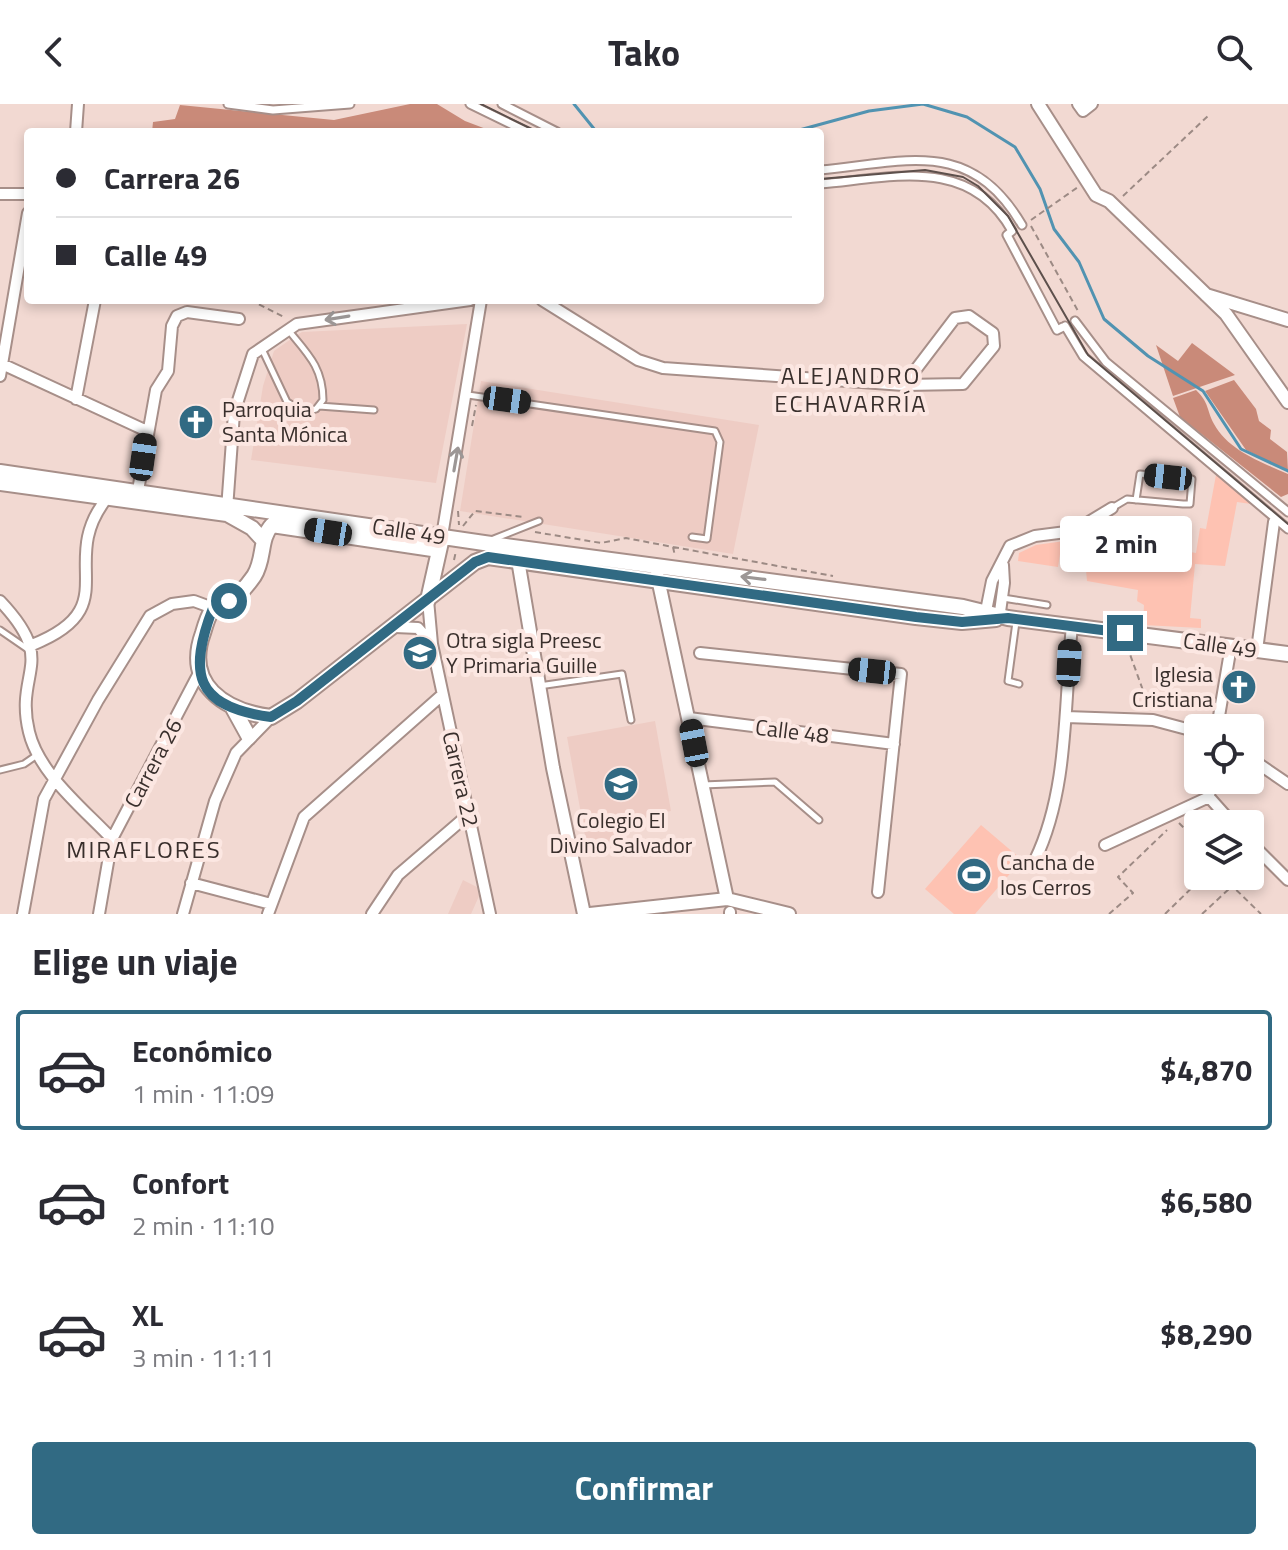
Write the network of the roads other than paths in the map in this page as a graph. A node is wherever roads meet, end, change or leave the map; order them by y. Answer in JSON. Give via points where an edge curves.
{"nodes":[{"id":1,"x":78,"y":104,"type":"edge"},
{"id":2,"x":228,"y":104,"type":"edge"},
{"id":3,"x":350,"y":104,"type":"edge"},
{"id":4,"x":470,"y":104,"type":"edge"},
{"id":5,"x":502,"y":104,"type":"edge"},
{"id":6,"x":1038,"y":104,"type":"edge"},
{"id":7,"x":1078,"y":104,"type":"edge"},
{"id":8,"x":1092,"y":104,"type":"edge"},
{"id":9,"x":76,"y":128,"type":"edge"},
{"id":10,"x":519,"y":128,"type":"edge"},
{"id":11,"x":549,"y":128,"type":"edge"},
{"id":12,"x":824,"y":170,"type":"edge"},
{"id":13,"x":824,"y":184,"type":"edge"},
{"id":14,"x":0,"y":194,"type":"edge"},
{"id":15,"x":24,"y":194,"type":"edge"},
{"id":16,"x":1025,"y":223,"type":"road end"},
{"id":17,"x":24,"y":233,"type":"edge"},
{"id":18,"x":1206,"y":295,"type":"junction"},
{"id":19,"x":94,"y":304,"type":"edge"},
{"id":20,"x":444,"y":304,"type":"edge"},
{"id":21,"x":481,"y":304,"type":"edge"},
{"id":22,"x":548,"y":304,"type":"edge"},
{"id":23,"x":239,"y":319,"type":"dead end"},
{"id":24,"x":1288,"y":320,"type":"edge"},
{"id":25,"x":1075,"y":321,"type":"road end"},
{"id":26,"x":292,"y":327,"type":"junction"},
{"id":27,"x":3,"y":338,"type":"edge"},
{"id":28,"x":262,"y":348,"type":"junction"},
{"id":29,"x":1,"y":370,"type":"edge"},
{"id":30,"x":904,"y":385,"type":"junction"},
{"id":31,"x":473,"y":395,"type":"junction"},
{"id":32,"x":76,"y":399,"type":"junction"},
{"id":33,"x":1288,"y":402,"type":"edge"},
{"id":34,"x":318,"y":406,"type":"junction"},
{"id":35,"x":374,"y":410,"type":"dead end"},
{"id":36,"x":147,"y":431,"type":"junction"},
{"id":37,"x":0,"y":472,"type":"edge"},
{"id":38,"x":0,"y":483,"type":"edge"},
{"id":39,"x":137,"y":497,"type":"junction"},
{"id":40,"x":107,"y":498,"type":"junction"},
{"id":41,"x":1136,"y":500,"type":"junction"},
{"id":42,"x":1112,"y":508,"type":"joint"},
{"id":43,"x":227,"y":509,"type":"junction"},
{"id":44,"x":1288,"y":512,"type":"edge"},
{"id":45,"x":539,"y":521,"type":"dead end"},
{"id":46,"x":1274,"y":522,"type":"dead end"},
{"id":47,"x":1092,"y":523,"type":"junction"},
{"id":48,"x":1288,"y":529,"type":"edge"},
{"id":49,"x":692,"y":537,"type":"dead end"},
{"id":50,"x":264,"y":541,"type":"junction"},
{"id":51,"x":1184,"y":541,"type":"dead end"},
{"id":52,"x":441,"y":543,"type":"junction"},
{"id":53,"x":484,"y":543,"type":"junction"},
{"id":54,"x":408,"y":545,"type":"junction"},
{"id":55,"x":518,"y":560,"type":"junction"},
{"id":56,"x":1002,"y":563,"type":"junction"},
{"id":57,"x":654,"y":565,"type":"junction"},
{"id":58,"x":431,"y":582,"type":"junction"},
{"id":59,"x":659,"y":582,"type":"junction"},
{"id":60,"x":892,"y":597,"type":"junction"},
{"id":61,"x":1002,"y":598,"type":"junction"},
{"id":62,"x":428,"y":600,"type":"junction"},
{"id":63,"x":0,"y":601,"type":"edge"},
{"id":64,"x":1047,"y":605,"type":"dead end"},
{"id":65,"x":213,"y":608,"type":"junction"},
{"id":66,"x":891,"y":613,"type":"junction"},
{"id":67,"x":999,"y":617,"type":"junction"},
{"id":68,"x":1072,"y":626,"type":"junction"},
{"id":69,"x":393,"y":627,"type":"junction"},
{"id":70,"x":0,"y":630,"type":"edge"},
{"id":71,"x":432,"y":644,"type":"junction"},
{"id":72,"x":1231,"y":646,"type":"junction"},
{"id":73,"x":32,"y":649,"type":"junction"},
{"id":74,"x":1257,"y":650,"type":"junction"},
{"id":75,"x":700,"y":653,"type":"dead end"},
{"id":76,"x":1288,"y":654,"type":"edge"},
{"id":77,"x":199,"y":673,"type":"junction"},
{"id":78,"x":1019,"y":684,"type":"dead end"},
{"id":79,"x":538,"y":686,"type":"junction"},
{"id":80,"x":442,"y":695,"type":"junction"},
{"id":81,"x":233,"y":708,"type":"junction"},
{"id":82,"x":1219,"y":714,"type":"edge"},
{"id":83,"x":271,"y":717,"type":"junction"},
{"id":84,"x":1066,"y":717,"type":"junction"},
{"id":85,"x":689,"y":718,"type":"junction"},
{"id":86,"x":631,"y":720,"type":"dead end"},
{"id":87,"x":1184,"y":728,"type":"edge"},
{"id":88,"x":249,"y":737,"type":"junction"},
{"id":89,"x":894,"y":744,"type":"junction"},
{"id":90,"x":38,"y":754,"type":"junction"},
{"id":91,"x":1264,"y":768,"type":"edge"},
{"id":92,"x":0,"y":770,"type":"edge"},
{"id":93,"x":56,"y":778,"type":"junction"},
{"id":94,"x":1288,"y":784,"type":"edge"},
{"id":95,"x":702,"y":785,"type":"junction"},
{"id":96,"x":1209,"y":794,"type":"edge"},
{"id":97,"x":1209,"y":797,"type":"junction"},
{"id":98,"x":1221,"y":810,"type":"edge"},
{"id":99,"x":469,"y":814,"type":"junction"},
{"id":100,"x":819,"y":820,"type":"dead end"},
{"id":101,"x":112,"y":839,"type":"junction"},
{"id":102,"x":1105,"y":845,"type":"dead end"},
{"id":103,"x":1264,"y":855,"type":"edge"},
{"id":104,"x":1035,"y":860,"type":"dead end"},
{"id":105,"x":1287,"y":876,"type":"edge"},
{"id":106,"x":191,"y":883,"type":"junction"},
{"id":107,"x":878,"y":892,"type":"dead end"},
{"id":108,"x":729,"y":908,"type":"edge"},
{"id":109,"x":270,"y":909,"type":"edge"},
{"id":110,"x":23,"y":914,"type":"edge"},
{"id":111,"x":99,"y":914,"type":"edge"},
{"id":112,"x":183,"y":914,"type":"edge"},
{"id":113,"x":372,"y":914,"type":"edge"},
{"id":114,"x":490,"y":914,"type":"edge"},
{"id":115,"x":584,"y":914,"type":"edge"},
{"id":116,"x":590,"y":914,"type":"edge"},
{"id":117,"x":789,"y":914,"type":"edge"}],
"edges":[{"from":1,"to":9,"type":"street"},
{"from":2,"to":3,"type":"street","via":[[273,110]]},
{"from":4,"to":10,"type":"street"},
{"from":5,"to":11,"type":"street"},
{"from":6,"to":18,"type":"street","via":[[1096,195],[1109,201]]},
{"from":7,"to":8,"type":"street","via":[[1083,111]]},
{"from":12,"to":16,"type":"street","via":[[914,161],[963,167],[996,187]]},
{"from":13,"to":48,"type":"street","via":[[924,176],[969,186],[1007,222],[1012,231],[1007,235],[1057,330],[1064,327],[1083,356]]},
{"from":14,"to":15,"type":"street"},
{"from":17,"to":27,"type":"street"},
{"from":18,"to":24,"type":"street"},
{"from":18,"to":33,"type":"street","via":[[1226,314]]},
{"from":19,"to":32,"type":"street"},
{"from":20,"to":26,"type":"street","one_way":true},
{"from":21,"to":31,"type":"street"},
{"from":22,"to":30,"type":"street","via":[[638,360],[663,368]]},
{"from":23,"to":36,"type":"street","via":[[187,312],[177,316],[168,371],[156,390]]},
{"from":25,"to":44,"type":"street","via":[[1106,362]]},
{"from":26,"to":28,"type":"street"},
{"from":26,"to":34,"type":"lane","via":[[321,373],[323,400]]},
{"from":27,"to":29,"type":"street"},
{"from":28,"to":34,"type":"lane","via":[[287,402],[304,412]]},
{"from":28,"to":43,"type":"street","via":[[253,354],[234,413]]},
{"from":29,"to":32,"type":"street"},
{"from":30,"to":30,"type":"street","via":[[955,318],[969,316],[993,333],[994,346],[963,384]]},
{"from":31,"to":49,"type":"lane","via":[[715,431],[720,442],[707,539]]},
{"from":52,"to":31,"type":"street","one_way":true},
{"from":32,"to":36,"type":"street"},
{"from":34,"to":35,"type":"lane"},
{"from":36,"to":39,"type":"street"},
{"from":37,"to":39,"type":"main road","name":"Calle 49"},
{"from":38,"to":40,"type":"main road","name":"Calle 49"},
{"from":39,"to":40,"type":"main road","name":"Calle 49"},
{"from":39,"to":43,"type":"main road","name":"Calle 49"},
{"from":40,"to":73,"type":"street","via":[[86,535],[86,587],[79,617]]},
{"from":41,"to":41,"type":"lane","via":[[1190,504],[1192,479],[1140,474]]},
{"from":41,"to":42,"type":"lane"},
{"from":42,"to":47,"type":"street"},
{"from":43,"to":50,"type":"main road","name":"Calle 49"},
{"from":43,"to":52,"type":"main road","name":"Calle 49"},
{"from":45,"to":53,"type":"lane"},
{"from":46,"to":74,"type":"street"},
{"from":47,"to":51,"type":"lane"},
{"from":47,"to":56,"type":"street","via":[[1021,541],[1010,546]]},
{"from":50,"to":54,"type":"main road","name":"Calle 49","via":[[264,534],[277,524]]},
{"from":50,"to":65,"type":"main road","via":[[257,570],[245,588]]},
{"from":52,"to":53,"type":"main road","name":"Calle 49"},
{"from":52,"to":54,"type":"main road","name":"Calle 49"},
{"from":52,"to":58,"type":"main road"},
{"from":53,"to":57,"type":"main road","name":"Calle 49"},
{"from":54,"to":58,"type":"main road"},
{"from":55,"to":59,"type":"main road","name":"Calle 49"},
{"from":55,"to":62,"type":"main road","name":"Calle 49","via":[[494,557],[475,562]]},
{"from":55,"to":79,"type":"street"},
{"from":56,"to":61,"type":"street"},
{"from":56,"to":67,"type":"street","via":[[992,581]]},
{"from":57,"to":59,"type":"street"},
{"from":60,"to":57,"type":"main road","name":"Calle 49","one_way":true},
{"from":58,"to":62,"type":"main road"},
{"from":59,"to":66,"type":"main road","name":"Calle 49"},
{"from":59,"to":85,"type":"street"},
{"from":60,"to":66,"type":"main road"},
{"from":60,"to":67,"type":"main road","name":"Calle 49"},
{"from":61,"to":64,"type":"lane"},
{"from":61,"to":67,"type":"street"},
{"from":62,"to":69,"type":"main road"},
{"from":62,"to":71,"type":"street","name":"Carrera 22"},
{"from":63,"to":73,"type":"street","via":[[23,627]]},
{"from":65,"to":77,"type":"main road","name":"Carrera 26","via":[[199,649]]},
{"from":65,"to":93,"type":"street","via":[[194,601],[172,604],[150,616]]},
{"from":66,"to":67,"type":"main road","name":"Calle 49","via":[[962,622]]},
{"from":67,"to":68,"type":"main road","name":"Calle 49"},
{"from":67,"to":78,"type":"lane","via":[[1008,681]]},
{"from":68,"to":72,"type":"main road","name":"Calle 49"},
{"from":68,"to":84,"type":"street"},
{"from":69,"to":71,"type":"street","via":[[418,628]]},
{"from":69,"to":83,"type":"main road"},
{"from":70,"to":73,"type":"lane"},
{"from":71,"to":80,"type":"street","name":"Carrera 22"},
{"from":72,"to":74,"type":"main road","name":"Calle 49"},
{"from":72,"to":82,"type":"street"},
{"from":73,"to":90,"type":"street","via":[[28,731]]},
{"from":74,"to":76,"type":"main road","name":"Calle 49"},
{"from":75,"to":89,"type":"street","via":[[901,674]]},
{"from":77,"to":81,"type":"main road","via":[[212,694]]},
{"from":77,"to":101,"type":"street","name":"Carrera 26"},
{"from":79,"to":86,"type":"lane","via":[[622,674]]},
{"from":79,"to":115,"type":"street"},
{"from":80,"to":99,"type":"street","name":"Carrera 22"},
{"from":80,"to":109,"type":"street","via":[[304,817]]},
{"from":81,"to":83,"type":"main road"},
{"from":81,"to":88,"type":"main road"},
{"from":83,"to":88,"type":"street"},
{"from":84,"to":87,"type":"street","via":[[1153,720]]},
{"from":84,"to":104,"type":"street","via":[[1047,835]]},
{"from":85,"to":89,"type":"street","name":"Calle 48"},
{"from":85,"to":95,"type":"street"},
{"from":88,"to":106,"type":"street","via":[[215,801]]},
{"from":89,"to":107,"type":"street"},
{"from":90,"to":92,"type":"lane"},
{"from":90,"to":93,"type":"street"},
{"from":91,"to":94,"type":"street"},
{"from":93,"to":101,"type":"street"},
{"from":93,"to":110,"type":"street","via":[[37,824]]},
{"from":95,"to":100,"type":"lane","via":[[775,782]]},
{"from":95,"to":108,"type":"street"},
{"from":96,"to":97,"type":"street"},
{"from":97,"to":98,"type":"street"},
{"from":97,"to":102,"type":"street","via":[[1174,818]]},
{"from":99,"to":113,"type":"street","via":[[398,875]]},
{"from":99,"to":114,"type":"street","name":"Carrera 22"},
{"from":101,"to":111,"type":"street","name":"Carrera 26"},
{"from":103,"to":105,"type":"street"},
{"from":106,"to":109,"type":"street"},
{"from":106,"to":112,"type":"street"},
{"from":108,"to":116,"type":"street"},
{"from":108,"to":117,"type":"street"}]}
